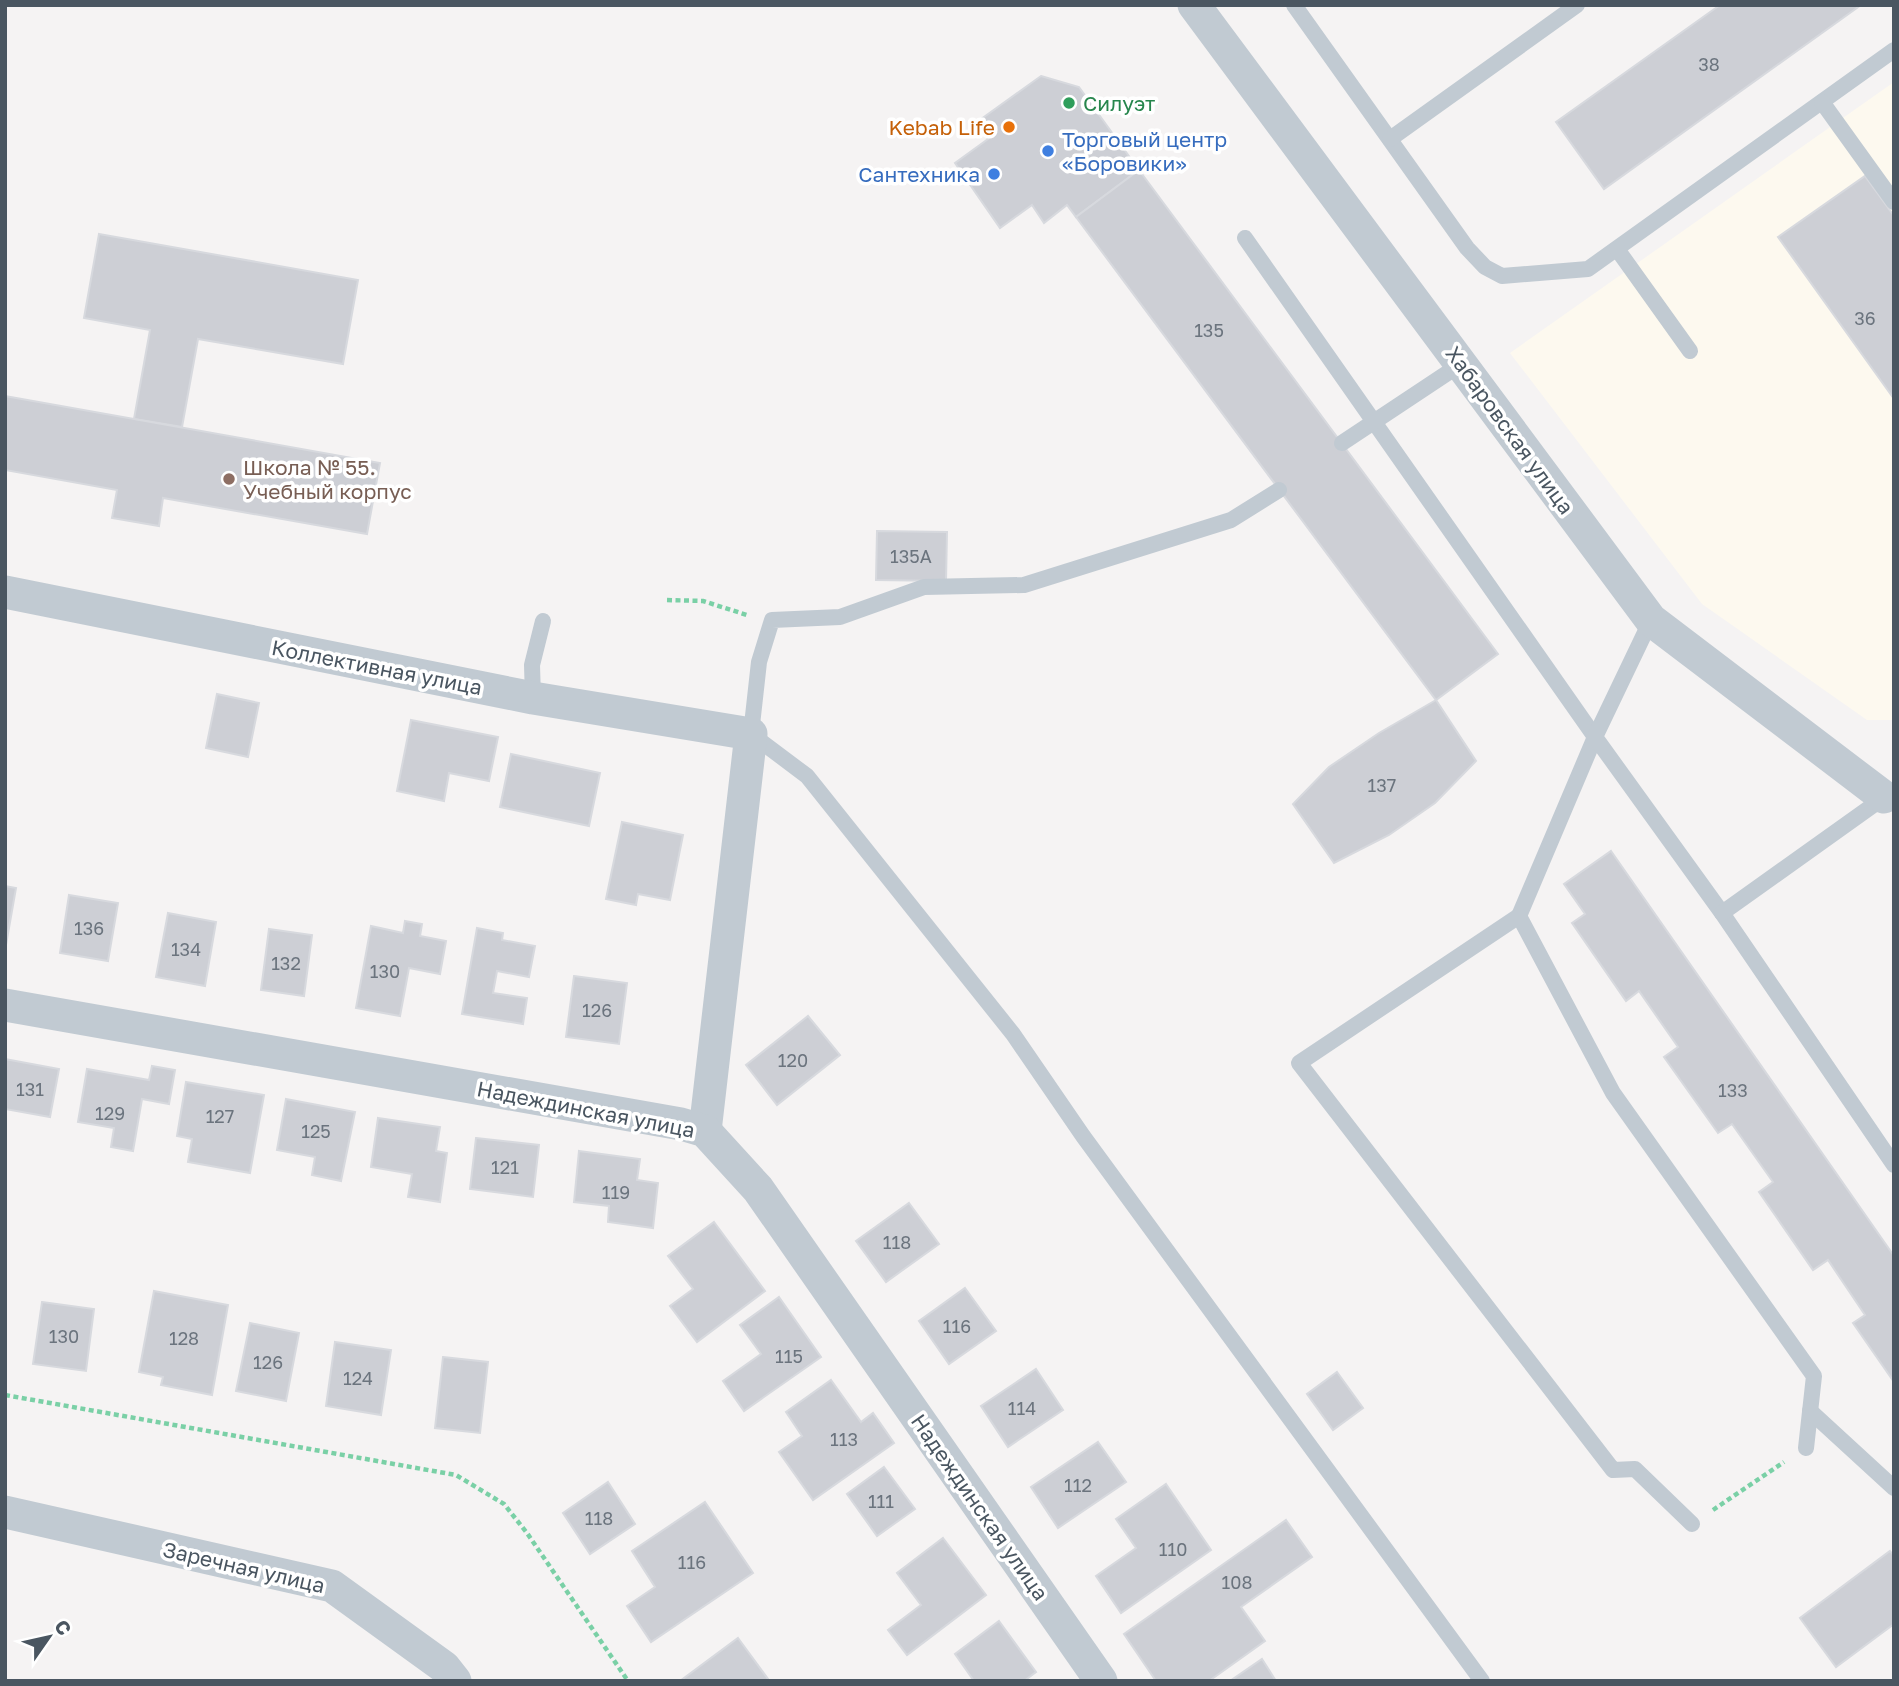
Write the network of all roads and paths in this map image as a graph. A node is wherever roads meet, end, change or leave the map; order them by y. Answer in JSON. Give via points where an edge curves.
{"nodes":[{"id":1,"x":1194,"y":5,"type":"edge"},
{"id":2,"x":1294,"y":5,"type":"edge"},
{"id":3,"x":1577,"y":5,"type":"edge"},
{"id":4,"x":1894,"y":50,"type":"edge"},
{"id":5,"x":1822,"y":102,"type":"junction"},
{"id":6,"x":1390,"y":139,"type":"junction"},
{"id":7,"x":1894,"y":202,"type":"edge"},
{"id":8,"x":1245,"y":238,"type":"dead end"},
{"id":9,"x":1616,"y":249,"type":"junction"},
{"id":10,"x":1690,"y":351,"type":"dead end"},
{"id":11,"x":1461,"y":364,"type":"junction"},
{"id":12,"x":1374,"y":423,"type":"junction"},
{"id":13,"x":1342,"y":443,"type":"dead end"},
{"id":14,"x":1279,"y":490,"type":"dead end"},
{"id":15,"x":5,"y":592,"type":"edge"},
{"id":16,"x":667,"y":600,"type":"dead end"},
{"id":17,"x":772,"y":620,"type":"junction"},
{"id":18,"x":1651,"y":620,"type":"junction"},
{"id":19,"x":542,"y":621,"type":"dead end"},
{"id":20,"x":533,"y":698,"type":"junction"},
{"id":21,"x":751,"y":734,"type":"junction"},
{"id":22,"x":1595,"y":737,"type":"junction"},
{"id":23,"x":1889,"y":794,"type":"edge"},
{"id":24,"x":1722,"y":913,"type":"junction"},
{"id":25,"x":1520,"y":916,"type":"junction"},
{"id":26,"x":5,"y":1005,"type":"edge"},
{"id":27,"x":705,"y":1131,"type":"junction"},
{"id":28,"x":1894,"y":1165,"type":"edge"},
{"id":29,"x":5,"y":1395,"type":"edge"},
{"id":30,"x":1810,"y":1411,"type":"junction"},
{"id":31,"x":1805,"y":1448,"type":"joint"},
{"id":32,"x":1894,"y":1488,"type":"edge"},
{"id":33,"x":5,"y":1512,"type":"edge"},
{"id":34,"x":1692,"y":1524,"type":"joint"},
{"id":35,"x":455,"y":1681,"type":"edge"},
{"id":36,"x":628,"y":1681,"type":"edge"},
{"id":37,"x":1101,"y":1681,"type":"edge"},
{"id":38,"x":1482,"y":1681,"type":"edge"}],
"edges":[{"from":1,"to":11,"type":"street","name":"Хабаровская улица"},
{"from":2,"to":6,"type":"lane"},
{"from":3,"to":6,"type":"lane"},
{"from":4,"to":5,"type":"lane"},
{"from":5,"to":7,"type":"lane"},
{"from":5,"to":9,"type":"lane"},
{"from":6,"to":9,"type":"lane","via":[[1485,267],[1516,276],[1588,269]]},
{"from":8,"to":12,"type":"lane"},
{"from":9,"to":10,"type":"lane"},
{"from":11,"to":12,"type":"lane"},
{"from":11,"to":18,"type":"street","name":"Хабаровская улица"},
{"from":12,"to":13,"type":"lane"},
{"from":12,"to":22,"type":"lane"},
{"from":14,"to":17,"type":"lane","via":[[1231,520],[1024,584],[924,587],[840,617]]},
{"from":15,"to":20,"type":"street","name":"Коллективная улица"},
{"from":16,"to":17,"type":"path","via":[[703,601]]},
{"from":17,"to":21,"type":"lane","via":[[758,662]]},
{"from":18,"to":22,"type":"lane"},
{"from":18,"to":23,"type":"street","name":"Хабаровская улица"},
{"from":19,"to":20,"type":"lane","via":[[532,666]]},
{"from":20,"to":21,"type":"street","name":"Коллективная улица"},
{"from":21,"to":27,"type":"street"},
{"from":21,"to":38,"type":"lane","via":[[807,776],[1013,1034],[1091,1148]]},
{"from":22,"to":24,"type":"lane"},
{"from":22,"to":25,"type":"lane"},
{"from":23,"to":24,"type":"lane"},
{"from":24,"to":28,"type":"lane"},
{"from":25,"to":30,"type":"lane","via":[[1613,1093],[1814,1376]]},
{"from":25,"to":34,"type":"lane","via":[[1299,1063],[1613,1469],[1634,1469]]},
{"from":26,"to":27,"type":"street","name":"Надеждинская улица"},
{"from":27,"to":37,"type":"street","name":"Надеждинская улица","via":[[758,1189]]},
{"from":29,"to":36,"type":"path","via":[[456,1475],[504,1504]]},
{"from":30,"to":31,"type":"lane"},
{"from":30,"to":32,"type":"lane"},
{"from":31,"to":34,"type":"path"},
{"from":33,"to":35,"type":"street","name":"Заречная улица","via":[[332,1586],[444,1667]]}]}
